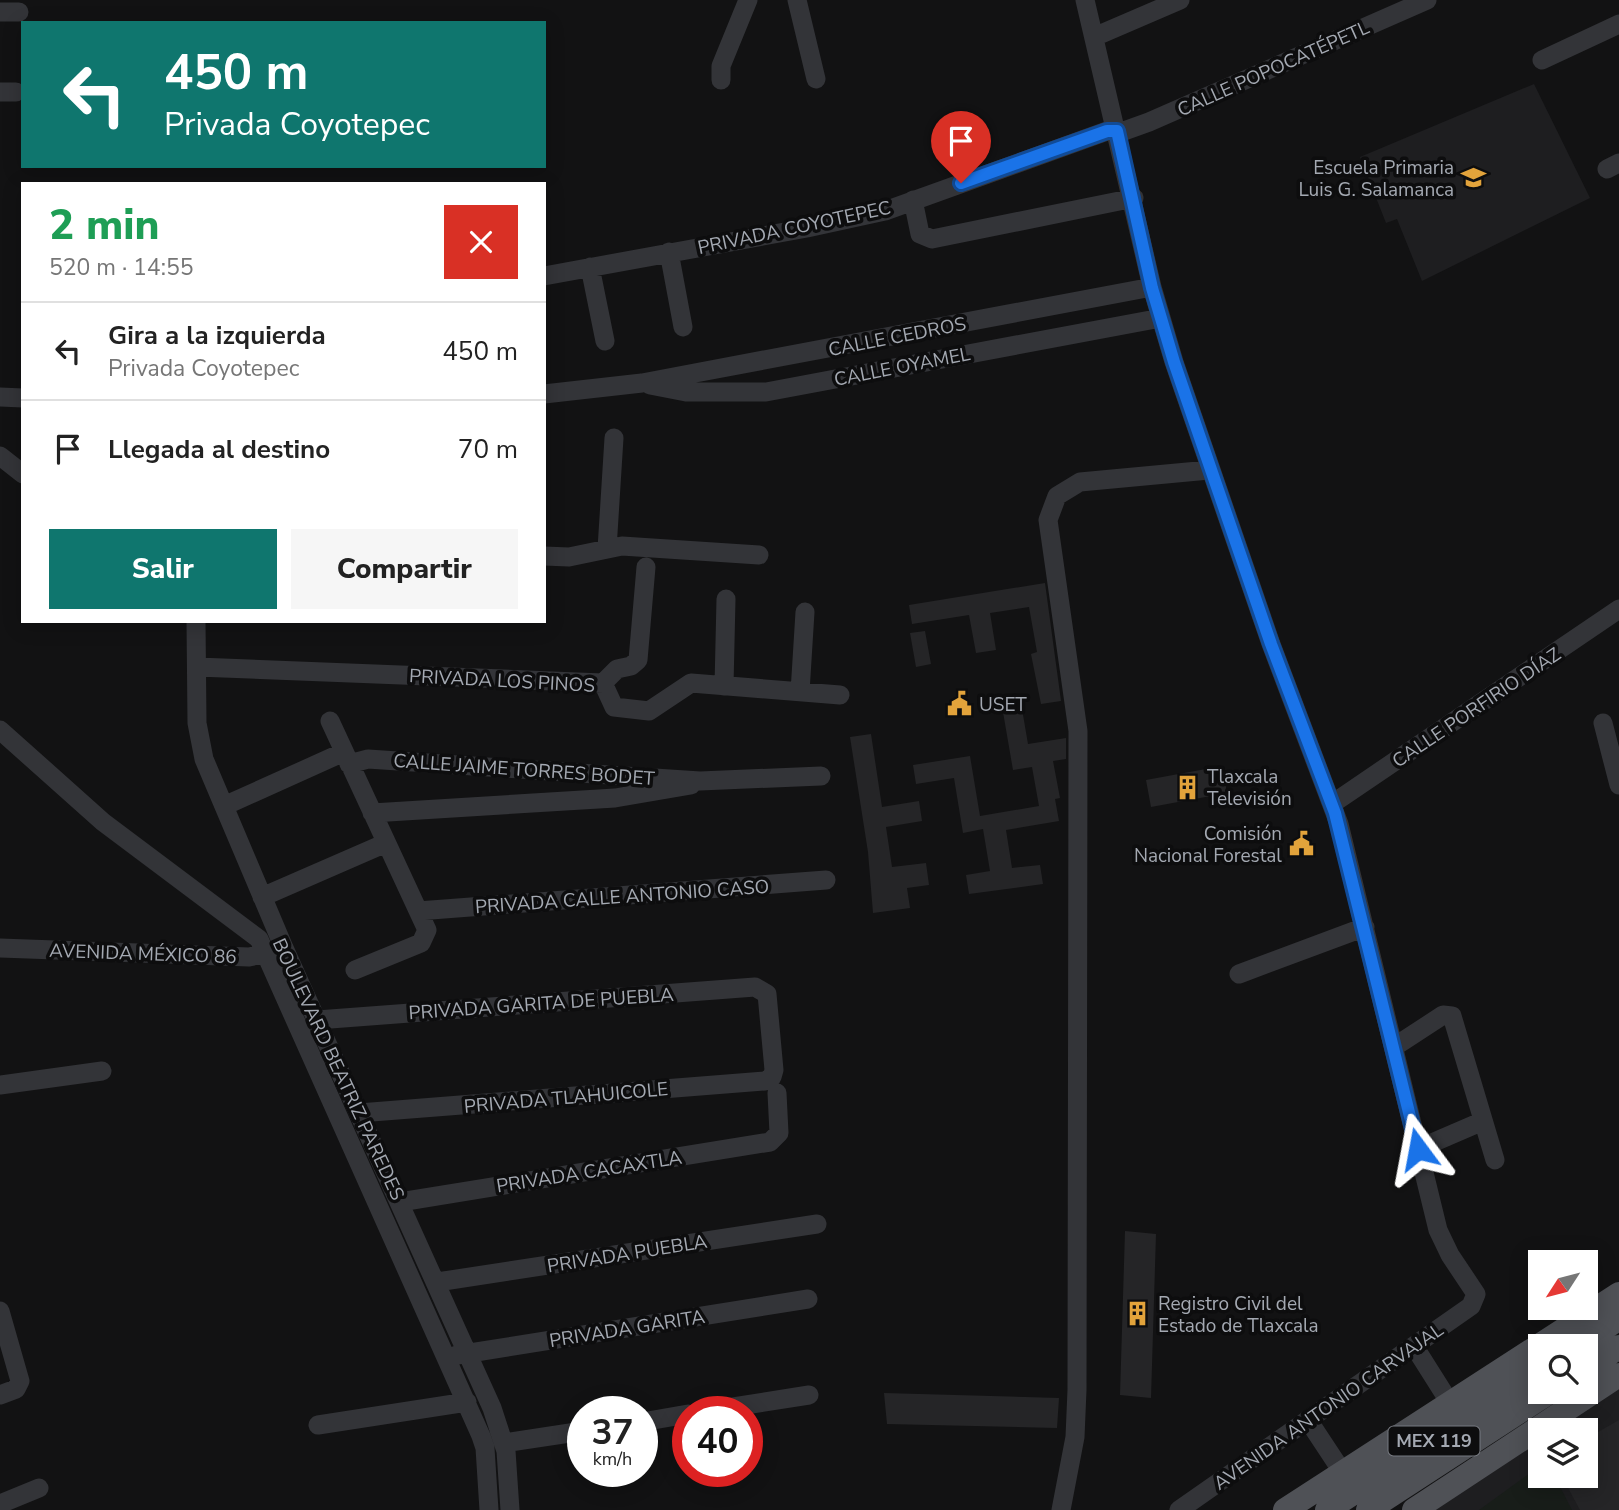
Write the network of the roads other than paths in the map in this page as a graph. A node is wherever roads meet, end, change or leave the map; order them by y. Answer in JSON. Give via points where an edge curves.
{"nodes":[{"id":1,"x":748,"y":0,"type":"edge"},
{"id":2,"x":797,"y":0,"type":"edge"},
{"id":3,"x":1085,"y":0,"type":"edge"},
{"id":4,"x":1180,"y":0,"type":"edge"},
{"id":5,"x":1427,"y":0,"type":"edge"},
{"id":6,"x":1619,"y":24,"type":"edge"},
{"id":7,"x":1094,"y":37,"type":"junction"},
{"id":8,"x":1542,"y":60,"type":"dead end"},
{"id":9,"x":816,"y":79,"type":"dead end"},
{"id":10,"x":721,"y":80,"type":"dead end"},
{"id":11,"x":1117,"y":131,"type":"junction"},
{"id":12,"x":1133,"y":198,"type":"junction"},
{"id":13,"x":913,"y":200,"type":"junction"},
{"id":14,"x":670,"y":253,"type":"junction"},
{"id":15,"x":590,"y":267,"type":"junction"},
{"id":16,"x":546,"y":276,"type":"edge"},
{"id":17,"x":1152,"y":288,"type":"junction"},
{"id":18,"x":1161,"y":318,"type":"junction"},
{"id":19,"x":683,"y":327,"type":"dead end"},
{"id":20,"x":889,"y":338,"type":"junction"},
{"id":21,"x":605,"y":341,"type":"dead end"},
{"id":22,"x":894,"y":368,"type":"junction"},
{"id":23,"x":642,"y":383,"type":"junction"},
{"id":24,"x":546,"y":394,"type":"edge"},
{"id":25,"x":0,"y":397,"type":"edge"},
{"id":26,"x":21,"y":398,"type":"edge"},
{"id":27,"x":614,"y":438,"type":"dead end"},
{"id":28,"x":0,"y":456,"type":"edge"},
{"id":29,"x":1209,"y":470,"type":"junction"},
{"id":30,"x":21,"y":472,"type":"edge"},
{"id":31,"x":607,"y":549,"type":"junction"},
{"id":32,"x":759,"y":555,"type":"dead end"},
{"id":33,"x":546,"y":556,"type":"edge"},
{"id":34,"x":646,"y":567,"type":"dead end"},
{"id":35,"x":726,"y":599,"type":"dead end"},
{"id":36,"x":1619,"y":609,"type":"edge"},
{"id":37,"x":806,"y":612,"type":"dead end"},
{"id":38,"x":196,"y":623,"type":"edge"},
{"id":39,"x":197,"y":667,"type":"junction"},
{"id":40,"x":603,"y":684,"type":"junction"},
{"id":41,"x":724,"y":686,"type":"junction"},
{"id":42,"x":800,"y":692,"type":"junction"},
{"id":43,"x":839,"y":695,"type":"dead end"},
{"id":44,"x":330,"y":721,"type":"dead end"},
{"id":45,"x":1604,"y":723,"type":"dead end"},
{"id":46,"x":0,"y":730,"type":"edge"},
{"id":47,"x":347,"y":758,"type":"junction"},
{"id":48,"x":821,"y":776,"type":"dead end"},
{"id":49,"x":700,"y":781,"type":"junction"},
{"id":50,"x":1619,"y":785,"type":"edge"},
{"id":51,"x":1332,"y":804,"type":"junction"},
{"id":52,"x":224,"y":806,"type":"junction"},
{"id":53,"x":372,"y":813,"type":"junction"},
{"id":54,"x":386,"y":843,"type":"junction"},
{"id":55,"x":826,"y":880,"type":"dead end"},
{"id":56,"x":262,"y":897,"type":"junction"},
{"id":57,"x":418,"y":911,"type":"junction"},
{"id":58,"x":1366,"y":927,"type":"junction"},
{"id":59,"x":0,"y":948,"type":"edge"},
{"id":60,"x":284,"y":948,"type":"junction"},
{"id":61,"x":265,"y":955,"type":"junction"},
{"id":62,"x":355,"y":970,"type":"dead end"},
{"id":63,"x":1239,"y":974,"type":"dead end"},
{"id":64,"x":317,"y":1020,"type":"junction"},
{"id":65,"x":1394,"y":1047,"type":"junction"},
{"id":66,"x":102,"y":1071,"type":"dead end"},
{"id":67,"x":0,"y":1085,"type":"edge"},
{"id":68,"x":774,"y":1085,"type":"junction"},
{"id":69,"x":359,"y":1113,"type":"junction"},
{"id":70,"x":1483,"y":1121,"type":"junction"},
{"id":71,"x":1418,"y":1149,"type":"junction"},
{"id":72,"x":1495,"y":1160,"type":"dead end"},
{"id":73,"x":400,"y":1202,"type":"junction"},
{"id":74,"x":817,"y":1224,"type":"dead end"},
{"id":75,"x":436,"y":1282,"type":"junction"},
{"id":76,"x":1619,"y":1294,"type":"edge"},
{"id":77,"x":808,"y":1299,"type":"dead end"},
{"id":78,"x":0,"y":1311,"type":"edge"},
{"id":79,"x":1617,"y":1318,"type":"edge"},
{"id":80,"x":1595,"y":1334,"type":"edge"},
{"id":81,"x":1414,"y":1346,"type":"junction"},
{"id":82,"x":1619,"y":1347,"type":"edge"},
{"id":83,"x":469,"y":1353,"type":"junction"},
{"id":84,"x":447,"y":1358,"type":"junction"},
{"id":85,"x":1598,"y":1361,"type":"edge"},
{"id":86,"x":1619,"y":1375,"type":"edge"},
{"id":87,"x":1528,"y":1380,"type":"edge"},
{"id":88,"x":0,"y":1395,"type":"edge"},
{"id":89,"x":809,"y":1395,"type":"dead end"},
{"id":90,"x":467,"y":1402,"type":"junction"},
{"id":91,"x":763,"y":1402,"type":"edge"},
{"id":92,"x":1450,"y":1403,"type":"junction"},
{"id":93,"x":1528,"y":1403,"type":"edge"},
{"id":94,"x":1308,"y":1420,"type":"junction"},
{"id":95,"x":318,"y":1424,"type":"dead end"},
{"id":96,"x":567,"y":1433,"type":"edge"},
{"id":97,"x":505,"y":1443,"type":"junction"},
{"id":98,"x":39,"y":1488,"type":"dead end"},
{"id":99,"x":1355,"y":1492,"type":"edge"},
{"id":100,"x":0,"y":1504,"type":"edge"},
{"id":101,"x":1293,"y":1505,"type":"edge"},
{"id":102,"x":489,"y":1510,"type":"edge"},
{"id":103,"x":510,"y":1510,"type":"edge"},
{"id":104,"x":1061,"y":1510,"type":"edge"},
{"id":105,"x":1179,"y":1510,"type":"edge"},
{"id":106,"x":1327,"y":1510,"type":"edge"},
{"id":107,"x":1414,"y":1510,"type":"edge"}],
"edges":[{"from":1,"to":10,"type":"street","via":[[721,66]]},
{"from":2,"to":9,"type":"street"},
{"from":3,"to":7,"type":"street"},
{"from":4,"to":7,"type":"street"},
{"from":5,"to":11,"type":"street","name":"CALLE POPOCATÉPETL","via":[[1160,118]]},
{"from":6,"to":8,"type":"street"},
{"from":7,"to":11,"type":"street"},
{"from":11,"to":12,"type":"street"},
{"from":11,"to":13,"type":"street","name":"PRIVADA COYOTEPEC"},
{"from":12,"to":13,"type":"street","via":[[932,239],[918,230]]},
{"from":12,"to":17,"type":"street"},
{"from":13,"to":14,"type":"street","name":"PRIVADA COYOTEPEC","via":[[807,229]]},
{"from":14,"to":15,"type":"street","name":"PRIVADA COYOTEPEC"},
{"from":14,"to":19,"type":"street"},
{"from":15,"to":16,"type":"street","name":"PRIVADA COYOTEPEC"},
{"from":15,"to":21,"type":"street"},
{"from":17,"to":18,"type":"street"},
{"from":17,"to":20,"type":"street","name":"CALLE CEDROS"},
{"from":18,"to":22,"type":"street","name":"CALLE OYAMEL"},
{"from":18,"to":29,"type":"street"},
{"from":20,"to":22,"type":"street"},
{"from":20,"to":23,"type":"street","name":"CALLE CEDROS"},
{"from":22,"to":23,"type":"street","name":"CALLE OYAMEL","via":[[766,392],[686,392]]},
{"from":23,"to":24,"type":"street"},
{"from":25,"to":26,"type":"street"},
{"from":27,"to":31,"type":"street"},
{"from":28,"to":30,"type":"street"},
{"from":29,"to":51,"type":"street"},
{"from":29,"to":104,"type":"street","via":[[1080,482],[1057,496],[1048,520],[1078,731],[1077,1390],[1075,1437]]},
{"from":31,"to":32,"type":"street","via":[[622,546]]},
{"from":31,"to":33,"type":"street","via":[[569,557]]},
{"from":34,"to":40,"type":"street","via":[[638,660],[617,669]]},
{"from":35,"to":41,"type":"street"},
{"from":36,"to":51,"type":"street","name":"CALLE PORFIRIO DÍAZ"},
{"from":37,"to":42,"type":"street"},
{"from":38,"to":39,"type":"street","name":"BOULEVARD BEATRIZ PAREDES"},
{"from":39,"to":40,"type":"street","name":"PRIVADA LOS PINOS"},
{"from":39,"to":52,"type":"street","name":"BOULEVARD BEATRIZ PAREDES","via":[[198,740]]},
{"from":40,"to":41,"type":"street","name":"PRIVADA LOS PINOS","via":[[614,707],[649,711],[687,684]]},
{"from":41,"to":42,"type":"street","name":"PRIVADA LOS PINOS"},
{"from":42,"to":43,"type":"street","name":"PRIVADA LOS PINOS"},
{"from":44,"to":47,"type":"street"},
{"from":45,"to":50,"type":"street"},
{"from":46,"to":61,"type":"street","name":"BOULEVARD BEATRIZ PAREDES","via":[[103,822],[259,939]]},
{"from":47,"to":49,"type":"street","name":"CALLE JAIME TORRES BODET"},
{"from":47,"to":52,"type":"street","name":"CALLE JAIME TORRES BODET"},
{"from":47,"to":53,"type":"street"},
{"from":48,"to":49,"type":"street","name":"CALLE JAIME TORRES BODET"},
{"from":49,"to":53,"type":"street","name":"CALLE JAIME TORRES BODET","via":[[663,792],[615,798]]},
{"from":51,"to":58,"type":"street"},
{"from":52,"to":56,"type":"street","name":"BOULEVARD BEATRIZ PAREDES"},
{"from":53,"to":54,"type":"street"},
{"from":54,"to":56,"type":"street"},
{"from":54,"to":57,"type":"street"},
{"from":55,"to":57,"type":"street","name":"PRIVADA CALLE ANTONIO CASO"},
{"from":56,"to":60,"type":"street","name":"BOULEVARD BEATRIZ PAREDES"},
{"from":57,"to":62,"type":"street","via":[[427,930],[424,940]]},
{"from":58,"to":63,"type":"street"},
{"from":58,"to":65,"type":"street"},
{"from":59,"to":61,"type":"street","name":"AVENIDA MÉXICO 86"},
{"from":60,"to":61,"type":"street","name":"AVENIDA MÉXICO 86"},
{"from":60,"to":64,"type":"street","name":"BOULEVARD BEATRIZ PAREDES"},
{"from":61,"to":84,"type":"street","name":"BOULEVARD BEATRIZ PAREDES"},
{"from":64,"to":68,"type":"street","name":"PRIVADA GARITA DE PUEBLA","via":[[741,988],[764,990]]},
{"from":64,"to":69,"type":"street","name":"BOULEVARD BEATRIZ PAREDES"},
{"from":65,"to":70,"type":"street","via":[[1443,1015],[1452,1016]]},
{"from":65,"to":71,"type":"street"},
{"from":66,"to":67,"type":"street"},
{"from":68,"to":69,"type":"street","name":"PRIVADA TLAHUICOLE","via":[[765,1081]]},
{"from":68,"to":73,"type":"street","name":"PRIVADA CACAXTLA","via":[[777,1137],[770,1142]]},
{"from":69,"to":73,"type":"street","name":"BOULEVARD BEATRIZ PAREDES"},
{"from":70,"to":71,"type":"street"},
{"from":70,"to":72,"type":"street"},
{"from":71,"to":81,"type":"street","name":"AVENIDA ANTONIO CARVAJAL","via":[[1438,1230],[1476,1299]]},
{"from":73,"to":75,"type":"street","name":"BOULEVARD BEATRIZ PAREDES"},
{"from":74,"to":75,"type":"street","name":"PRIVADA PUEBLA"},
{"from":75,"to":83,"type":"street","name":"BOULEVARD BEATRIZ PAREDES"},
{"from":76,"to":92,"type":"main road"},
{"from":77,"to":83,"type":"street","name":"PRIVADA GARITA"},
{"from":78,"to":88,"type":"street","via":[[20,1376],[19,1385]]},
{"from":79,"to":80,"type":"main road"},
{"from":81,"to":92,"type":"street"},
{"from":81,"to":94,"type":"street","name":"AVENIDA ANTONIO CARVAJAL"},
{"from":82,"to":85,"type":"main road"},
{"from":83,"to":84,"type":"street","name":"PRIVADA GARITA"},
{"from":83,"to":97,"type":"street","name":"BOULEVARD BEATRIZ PAREDES"},
{"from":84,"to":90,"type":"street","name":"BOULEVARD BEATRIZ PAREDES"},
{"from":86,"to":107,"type":"main road"},
{"from":87,"to":99,"type":"main road","number":"MEX 119"},
{"from":89,"to":91,"type":"street"},
{"from":90,"to":95,"type":"street"},
{"from":90,"to":102,"type":"street","name":"BOULEVARD BEATRIZ PAREDES","via":[[485,1448]]},
{"from":92,"to":99,"type":"main road"},
{"from":93,"to":99,"type":"main road","number":"MEX 119"},
{"from":94,"to":99,"type":"street"},
{"from":94,"to":105,"type":"street","name":"AVENIDA ANTONIO CARVAJAL"},
{"from":96,"to":97,"type":"street"},
{"from":97,"to":103,"type":"street","name":"BOULEVARD BEATRIZ PAREDES"},
{"from":98,"to":100,"type":"street"},
{"from":99,"to":101,"type":"main road"},
{"from":99,"to":106,"type":"main road","number":"MEX 119"}]}
